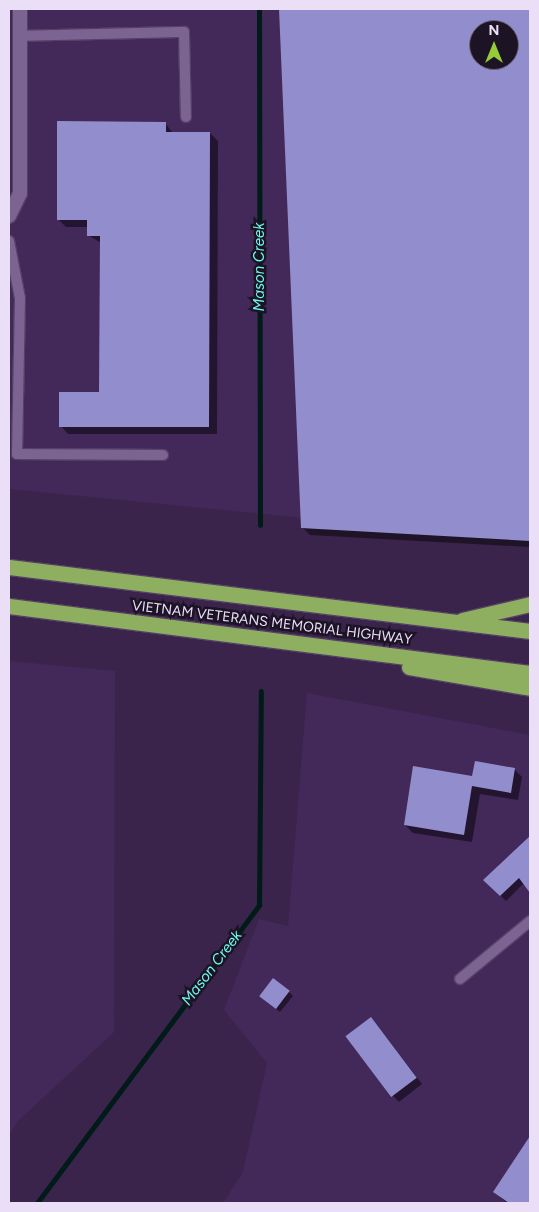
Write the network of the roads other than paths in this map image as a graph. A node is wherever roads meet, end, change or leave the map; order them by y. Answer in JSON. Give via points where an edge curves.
{"nodes":[{"id":1,"x":20,"y":9,"type":"edge"},
{"id":2,"x":20,"y":36,"type":"junction"},
{"id":3,"x":15,"y":53,"type":"edge"},
{"id":4,"x":186,"y":117,"type":"dead end"},
{"id":5,"x":9,"y":216,"type":"edge"},
{"id":6,"x":9,"y":241,"type":"edge"},
{"id":7,"x":163,"y":455,"type":"dead end"},
{"id":8,"x":9,"y":567,"type":"edge"},
{"id":9,"x":530,"y":604,"type":"edge"},
{"id":10,"x":9,"y":606,"type":"edge"},
{"id":11,"x":450,"y":622,"type":"junction"},
{"id":12,"x":530,"y":631,"type":"edge"},
{"id":13,"x":208,"y":632,"type":"junction"},
{"id":14,"x":530,"y":673,"type":"edge"},
{"id":15,"x":530,"y":688,"type":"edge"},
{"id":16,"x":530,"y":921,"type":"edge"},
{"id":17,"x":460,"y":979,"type":"dead end"}],
"edges":[{"from":1,"to":2,"type":"street"},
{"from":2,"to":3,"type":"street"},
{"from":2,"to":4,"type":"lane","via":[[184,32]]},
{"from":3,"to":5,"type":"street","via":[[20,192]]},
{"from":6,"to":7,"type":"lane","via":[[20,298],[18,454]]},
{"from":8,"to":11,"type":"highway","name":"VIETNAM VETERANS MEMORIAL HIGHWAY"},
{"from":9,"to":11,"type":"highway"},
{"from":10,"to":13,"type":"highway","name":"VIETNAM VETERANS MEMORIAL HIGHWAY"},
{"from":11,"to":12,"type":"highway","name":"VIETNAM VETERANS MEMORIAL HIGHWAY"},
{"from":13,"to":14,"type":"highway","name":"VIETNAM VETERANS MEMORIAL HIGHWAY"},
{"from":13,"to":15,"type":"highway"},
{"from":16,"to":17,"type":"lane"}]}
